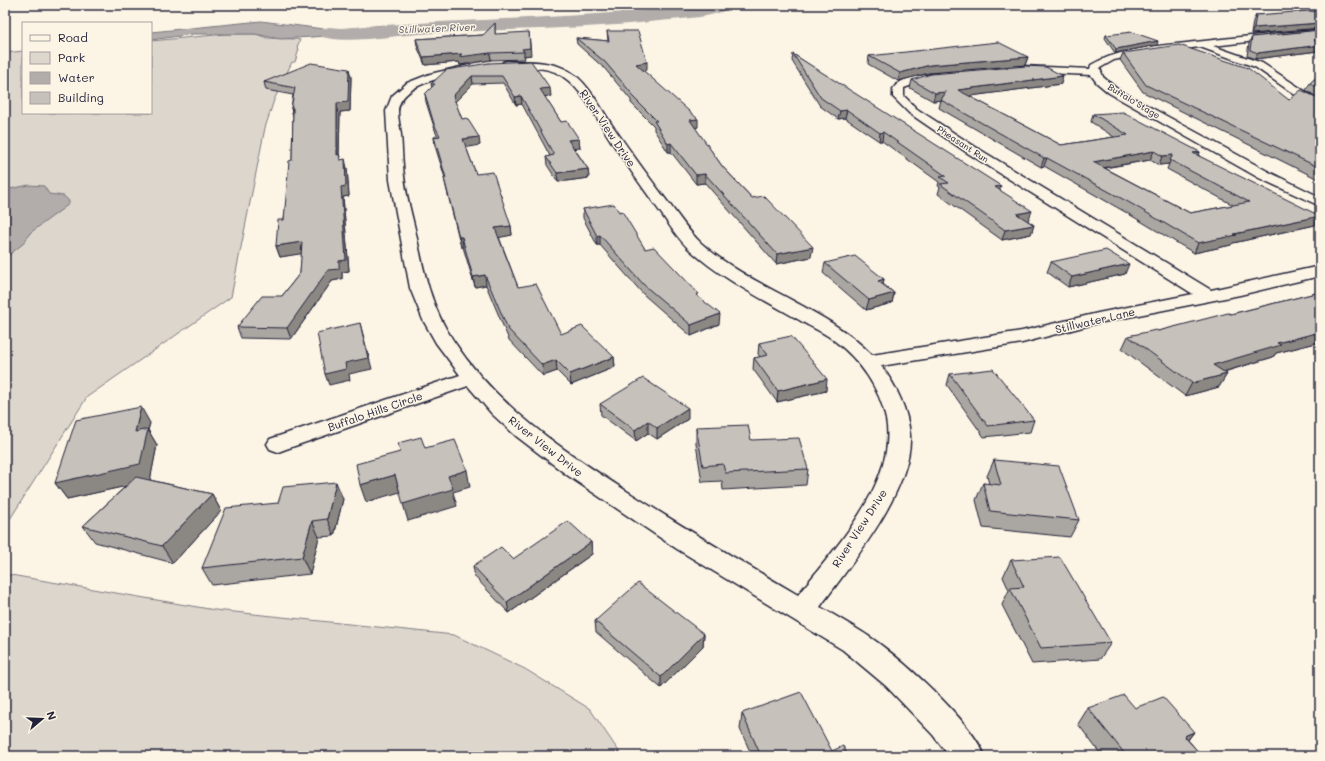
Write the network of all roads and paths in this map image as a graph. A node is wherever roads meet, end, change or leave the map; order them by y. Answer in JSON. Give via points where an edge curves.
{"nodes":[{"id":1,"x":1320,"y":33,"type":"edge"},
{"id":2,"x":1198,"y":44,"type":"junction"},
{"id":3,"x":1009,"y":70,"type":"edge"},
{"id":4,"x":1095,"y":72,"type":"junction"},
{"id":5,"x":950,"y":75,"type":"edge"},
{"id":6,"x":1320,"y":105,"type":"edge"},
{"id":7,"x":1320,"y":202,"type":"edge"},
{"id":8,"x":1320,"y":271,"type":"edge"},
{"id":9,"x":1208,"y":296,"type":"junction"},
{"id":10,"x":868,"y":362,"type":"junction"},
{"id":11,"x":472,"y":378,"type":"junction"},
{"id":12,"x":278,"y":444,"type":"dead end"},
{"id":13,"x":802,"y":610,"type":"junction"},
{"id":14,"x":969,"y":756,"type":"edge"}],
"edges":[{"from":1,"to":2,"type":"street"},
{"from":2,"to":4,"type":"street","via":[[1119,55],[1098,63]]},
{"from":2,"to":6,"type":"street","via":[[1259,65],[1308,100]]},
{"from":3,"to":4,"type":"street"},
{"from":4,"to":7,"type":"street","name":"Buffalo Stage","via":[[1100,80],[1119,94],[1264,175]]},
{"from":5,"to":9,"type":"street","name":"Pheasant Run","via":[[905,83],[898,89],[898,97],[913,111],[970,148]]},
{"from":8,"to":9,"type":"street","name":"Stillwater Lane"},
{"from":9,"to":10,"type":"street","name":"Stillwater Lane","via":[[1098,318],[1022,337]]},
{"from":10,"to":11,"type":"street","name":"River View Drive","via":[[856,348],[837,334],[725,270],[695,246],[626,155],[584,91],[567,74],[541,66],[488,66],[443,73],[411,85],[396,98],[392,111],[397,180],[419,288],[442,337]]},
{"from":10,"to":13,"type":"street","name":"River View Drive","via":[[877,374],[897,420],[899,447],[894,469],[879,502]]},
{"from":11,"to":12,"type":"street","name":"Buffalo Hills Circle"},
{"from":11,"to":13,"type":"street","name":"River View Drive","via":[[499,409],[575,469],[686,542]]},
{"from":13,"to":14,"type":"street","name":"River View Drive","via":[[853,641],[896,676],[944,724]]}]}
